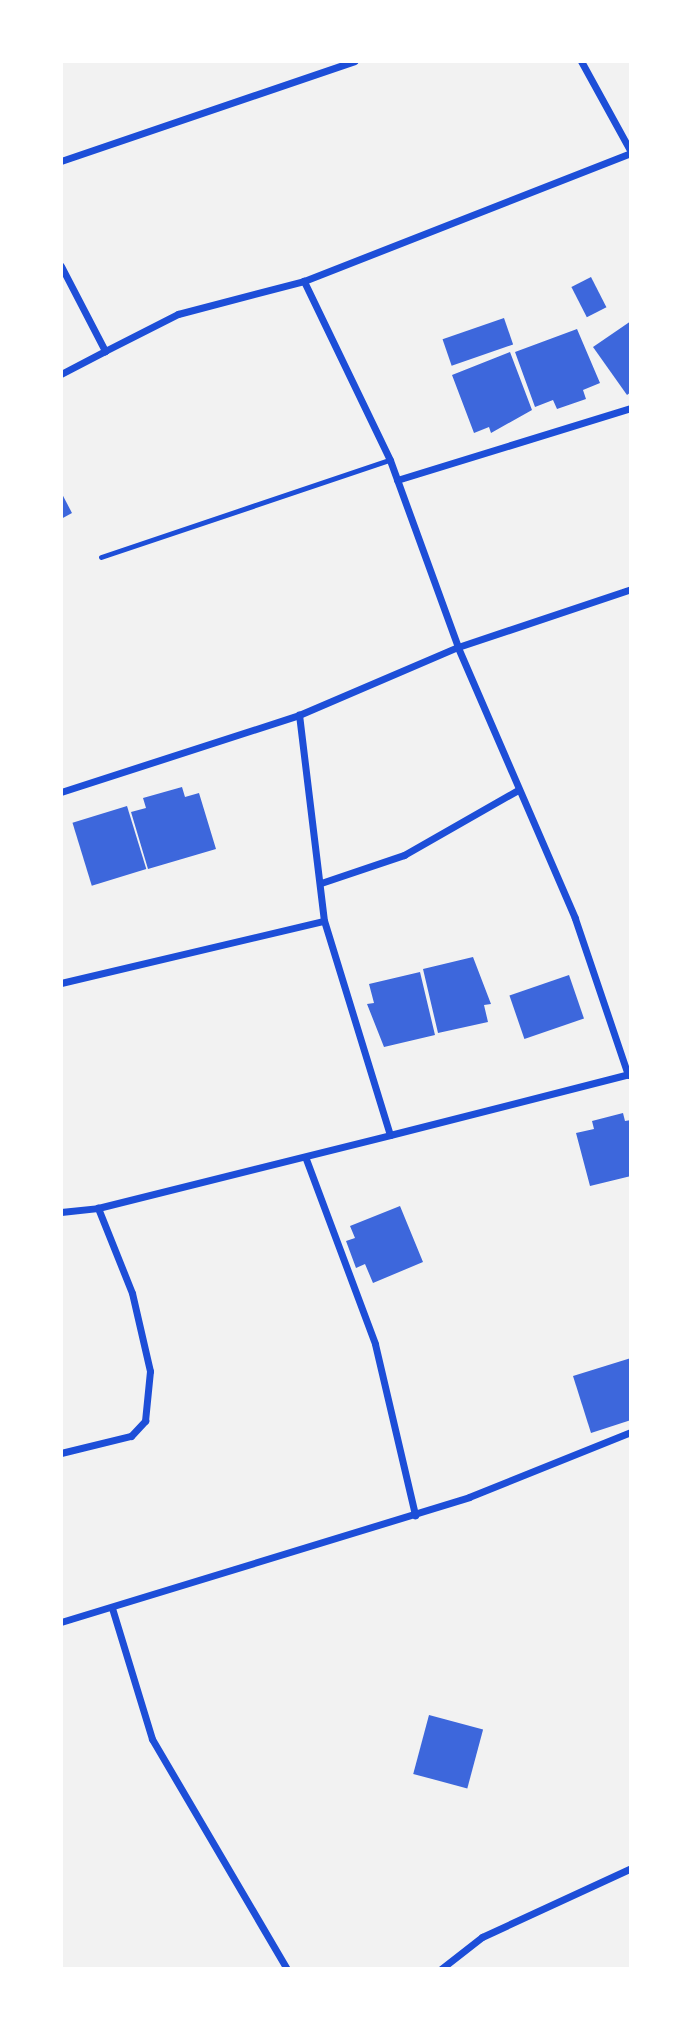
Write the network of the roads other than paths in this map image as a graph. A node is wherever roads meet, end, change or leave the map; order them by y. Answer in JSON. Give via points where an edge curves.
{"nodes":[{"id":1,"x":354,"y":61,"type":"edge"},
{"id":2,"x":581,"y":61,"type":"edge"},
{"id":3,"x":631,"y":152,"type":"edge"},
{"id":4,"x":61,"y":162,"type":"edge"},
{"id":5,"x":61,"y":266,"type":"edge"},
{"id":6,"x":304,"y":281,"type":"junction"},
{"id":7,"x":105,"y":351,"type":"junction"},
{"id":8,"x":61,"y":374,"type":"edge"},
{"id":9,"x":631,"y":408,"type":"edge"},
{"id":10,"x":390,"y":460,"type":"junction"},
{"id":11,"x":397,"y":480,"type":"junction"},
{"id":12,"x":101,"y":556,"type":"dead end"},
{"id":13,"x":631,"y":589,"type":"edge"},
{"id":14,"x":458,"y":647,"type":"junction"},
{"id":15,"x":299,"y":715,"type":"junction"},
{"id":16,"x":519,"y":790,"type":"junction"},
{"id":17,"x":61,"y":792,"type":"edge"},
{"id":18,"x":321,"y":883,"type":"junction"},
{"id":19,"x":324,"y":921,"type":"junction"},
{"id":20,"x":61,"y":983,"type":"edge"},
{"id":21,"x":629,"y":1074,"type":"edge"},
{"id":22,"x":390,"y":1135,"type":"junction"},
{"id":23,"x":306,"y":1158,"type":"junction"},
{"id":24,"x":98,"y":1209,"type":"junction"},
{"id":25,"x":61,"y":1212,"type":"edge"},
{"id":26,"x":631,"y":1432,"type":"edge"},
{"id":27,"x":61,"y":1453,"type":"edge"},
{"id":28,"x":415,"y":1514,"type":"junction"},
{"id":29,"x":113,"y":1608,"type":"junction"},
{"id":30,"x":61,"y":1622,"type":"edge"},
{"id":31,"x":631,"y":1868,"type":"edge"},
{"id":32,"x":287,"y":1969,"type":"edge"},
{"id":33,"x":441,"y":1969,"type":"edge"}],
"edges":[{"from":1,"to":4,"type":"street"},
{"from":2,"to":3,"type":"street"},
{"from":3,"to":6,"type":"street"},
{"from":5,"to":7,"type":"street"},
{"from":6,"to":7,"type":"street","via":[[178,314]]},
{"from":6,"to":10,"type":"street"},
{"from":7,"to":8,"type":"street"},
{"from":9,"to":11,"type":"street"},
{"from":10,"to":11,"type":"street"},
{"from":10,"to":12,"type":"lane"},
{"from":11,"to":14,"type":"street"},
{"from":13,"to":14,"type":"street"},
{"from":14,"to":15,"type":"street"},
{"from":14,"to":16,"type":"street"},
{"from":15,"to":17,"type":"street"},
{"from":15,"to":18,"type":"street"},
{"from":16,"to":18,"type":"street","via":[[404,855]]},
{"from":16,"to":21,"type":"street","via":[[575,918]]},
{"from":18,"to":19,"type":"street"},
{"from":19,"to":20,"type":"street"},
{"from":19,"to":22,"type":"street"},
{"from":21,"to":22,"type":"street"},
{"from":22,"to":23,"type":"street"},
{"from":23,"to":24,"type":"street"},
{"from":23,"to":28,"type":"street","via":[[374,1344]]},
{"from":24,"to":25,"type":"street"},
{"from":24,"to":27,"type":"street","via":[[132,1293],[150,1371],[145,1421],[131,1436]]},
{"from":26,"to":28,"type":"street"},
{"from":28,"to":29,"type":"street"},
{"from":29,"to":30,"type":"street"},
{"from":29,"to":32,"type":"street","via":[[152,1739]]},
{"from":31,"to":33,"type":"street","via":[[482,1937]]}]}
